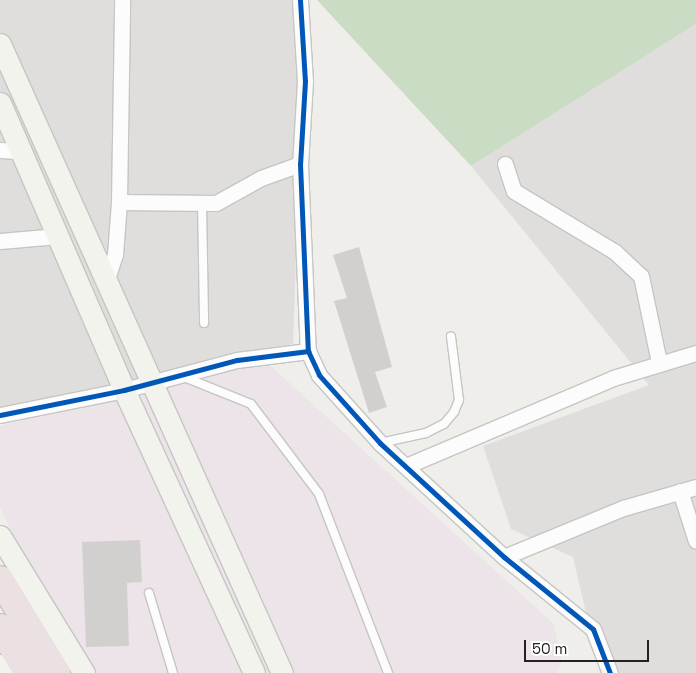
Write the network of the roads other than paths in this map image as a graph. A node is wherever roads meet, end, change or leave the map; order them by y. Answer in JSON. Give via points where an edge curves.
{"nodes":[{"id":1,"x":122,"y":0,"type":"edge"},
{"id":2,"x":300,"y":0,"type":"edge"},
{"id":3,"x":0,"y":44,"type":"edge"},
{"id":4,"x":0,"y":103,"type":"edge"},
{"id":5,"x":0,"y":150,"type":"edge"},
{"id":6,"x":22,"y":151,"type":"junction"},
{"id":7,"x":300,"y":164,"type":"junction"},
{"id":8,"x":506,"y":164,"type":"dead end"},
{"id":9,"x":119,"y":202,"type":"junction"},
{"id":10,"x":202,"y":203,"type":"junction"},
{"id":11,"x":58,"y":236,"type":"junction"},
{"id":12,"x":0,"y":241,"type":"edge"},
{"id":13,"x":105,"y":286,"type":"junction"},
{"id":14,"x":204,"y":323,"type":"dead end"},
{"id":15,"x":451,"y":337,"type":"dead end"},
{"id":16,"x":308,"y":351,"type":"junction"},
{"id":17,"x":696,"y":353,"type":"edge"},
{"id":18,"x":658,"y":362,"type":"junction"},
{"id":19,"x":180,"y":375,"type":"junction"},
{"id":20,"x":153,"y":382,"type":"junction"},
{"id":21,"x":124,"y":390,"type":"junction"},
{"id":22,"x":0,"y":414,"type":"edge"},
{"id":23,"x":380,"y":443,"type":"junction"},
{"id":24,"x":406,"y":466,"type":"junction"},
{"id":25,"x":696,"y":486,"type":"edge"},
{"id":26,"x":680,"y":491,"type":"junction"},
{"id":27,"x":0,"y":536,"type":"edge"},
{"id":28,"x":696,"y":541,"type":"edge"},
{"id":29,"x":504,"y":557,"type":"junction"},
{"id":30,"x":0,"y":580,"type":"edge"},
{"id":31,"x":149,"y":593,"type":"dead end"},
{"id":32,"x":0,"y":627,"type":"edge"},
{"id":33,"x":0,"y":665,"type":"edge"},
{"id":34,"x":5,"y":673,"type":"edge"},
{"id":35,"x":28,"y":673,"type":"edge"},
{"id":36,"x":57,"y":673,"type":"edge"},
{"id":37,"x":84,"y":673,"type":"edge"},
{"id":38,"x":173,"y":673,"type":"edge"},
{"id":39,"x":254,"y":673,"type":"edge"},
{"id":40,"x":282,"y":673,"type":"edge"},
{"id":41,"x":388,"y":673,"type":"edge"},
{"id":42,"x":610,"y":673,"type":"edge"}],
"edges":[{"from":1,"to":9,"type":"street"},
{"from":2,"to":7,"type":"street","via":[[305,80]]},
{"from":3,"to":13,"type":"main road"},
{"from":4,"to":6,"type":"main road"},
{"from":5,"to":6,"type":"street"},
{"from":6,"to":11,"type":"main road"},
{"from":7,"to":10,"type":"street","via":[[261,178],[216,203]]},
{"from":7,"to":16,"type":"street"},
{"from":8,"to":18,"type":"street","via":[[514,191],[615,252],[641,276]]},
{"from":9,"to":10,"type":"street"},
{"from":9,"to":13,"type":"street","via":[[115,255]]},
{"from":10,"to":14,"type":"lane"},
{"from":11,"to":12,"type":"street"},
{"from":11,"to":21,"type":"main road"},
{"from":13,"to":20,"type":"main road"},
{"from":15,"to":23,"type":"lane","via":[[459,400],[454,412],[444,424],[426,433]]},
{"from":16,"to":19,"type":"street","via":[[276,352]]},
{"from":16,"to":23,"type":"street","via":[[336,398]]},
{"from":17,"to":18,"type":"street"},
{"from":18,"to":24,"type":"street"},
{"from":19,"to":20,"type":"street"},
{"from":19,"to":41,"type":"lane","via":[[251,404],[319,494]]},
{"from":20,"to":21,"type":"street"},
{"from":20,"to":40,"type":"main road"},
{"from":21,"to":22,"type":"street"},
{"from":21,"to":39,"type":"main road"},
{"from":23,"to":24,"type":"street"},
{"from":24,"to":29,"type":"street"},
{"from":25,"to":26,"type":"street"},
{"from":26,"to":28,"type":"street"},
{"from":26,"to":29,"type":"street","via":[[624,508]]},
{"from":27,"to":37,"type":"main road"},
{"from":29,"to":42,"type":"street","via":[[593,629]]},
{"from":30,"to":36,"type":"highway"},
{"from":31,"to":38,"type":"lane"},
{"from":32,"to":35,"type":"highway"},
{"from":33,"to":34,"type":"main road"}]}
